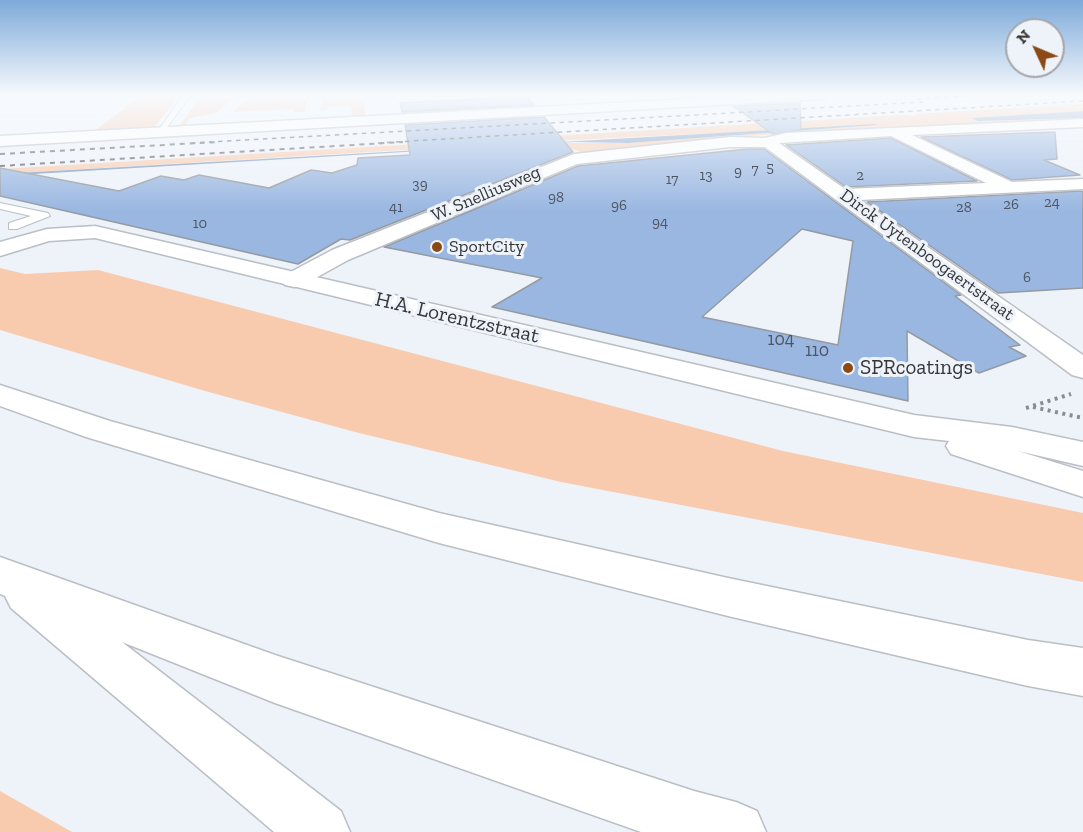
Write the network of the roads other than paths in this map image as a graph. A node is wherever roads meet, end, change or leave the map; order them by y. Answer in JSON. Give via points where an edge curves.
{"nodes":[{"id":1,"x":127,"y":134,"type":"edge"},
{"id":2,"x":855,"y":134,"type":"edge"},
{"id":3,"x":898,"y":134,"type":"edge"},
{"id":4,"x":0,"y":141,"type":"edge"},
{"id":5,"x":769,"y":143,"type":"junction"},
{"id":6,"x":1083,"y":184,"type":"edge"},
{"id":7,"x":1009,"y":188,"type":"junction"},
{"id":8,"x":845,"y":195,"type":"junction"},
{"id":9,"x":0,"y":206,"type":"edge"},
{"id":10,"x":0,"y":223,"type":"edge"},
{"id":11,"x":13,"y":226,"type":"junction"},
{"id":12,"x":47,"y":235,"type":"junction"},
{"id":13,"x":0,"y":249,"type":"edge"},
{"id":14,"x":294,"y":280,"type":"junction"},
{"id":15,"x":1083,"y":369,"type":"edge"},
{"id":16,"x":0,"y":395,"type":"edge"},
{"id":17,"x":914,"y":426,"type":"junction"},
{"id":18,"x":1083,"y":454,"type":"edge"},
{"id":19,"x":1083,"y":484,"type":"edge"},
{"id":20,"x":3,"y":576,"type":"edge"},
{"id":21,"x":1083,"y":672,"type":"edge"},
{"id":22,"x":320,"y":832,"type":"edge"},
{"id":23,"x":736,"y":832,"type":"edge"}],
"edges":[{"from":1,"to":4,"type":"main road"},
{"from":2,"to":5,"type":"main road","name":"W. Snelliusweg","via":[[786,137]]},
{"from":3,"to":7,"type":"main road"},
{"from":5,"to":8,"type":"main road","name":"Dirck Uytenboogaertstraat"},
{"from":5,"to":14,"type":"main road","name":"W. Snelliusweg","via":[[730,142],[574,159],[340,255]]},
{"from":6,"to":7,"type":"main road"},
{"from":7,"to":8,"type":"main road"},
{"from":8,"to":15,"type":"main road","name":"Dirck Uytenboogaertstraat"},
{"from":9,"to":11,"type":"lane","via":[[44,216]]},
{"from":10,"to":11,"type":"lane"},
{"from":11,"to":12,"type":"lane"},
{"from":12,"to":13,"type":"main road","name":"H.A. Lorentzstraat"},
{"from":12,"to":14,"type":"main road","name":"H.A. Lorentzstraat","via":[[95,232]]},
{"from":14,"to":17,"type":"main road","name":"H.A. Lorentzstraat"},
{"from":16,"to":21,"type":"main road","via":[[98,429],[439,528],[728,597]]},
{"from":17,"to":18,"type":"main road","name":"H.A. Lorentzstraat","via":[[1012,438]]},
{"from":17,"to":19,"type":"main road","name":"H.A. Lorentzstraat","via":[[985,455]]},
{"from":20,"to":22,"type":"main road"},
{"from":20,"to":23,"type":"main road","via":[[275,680]]}]}
